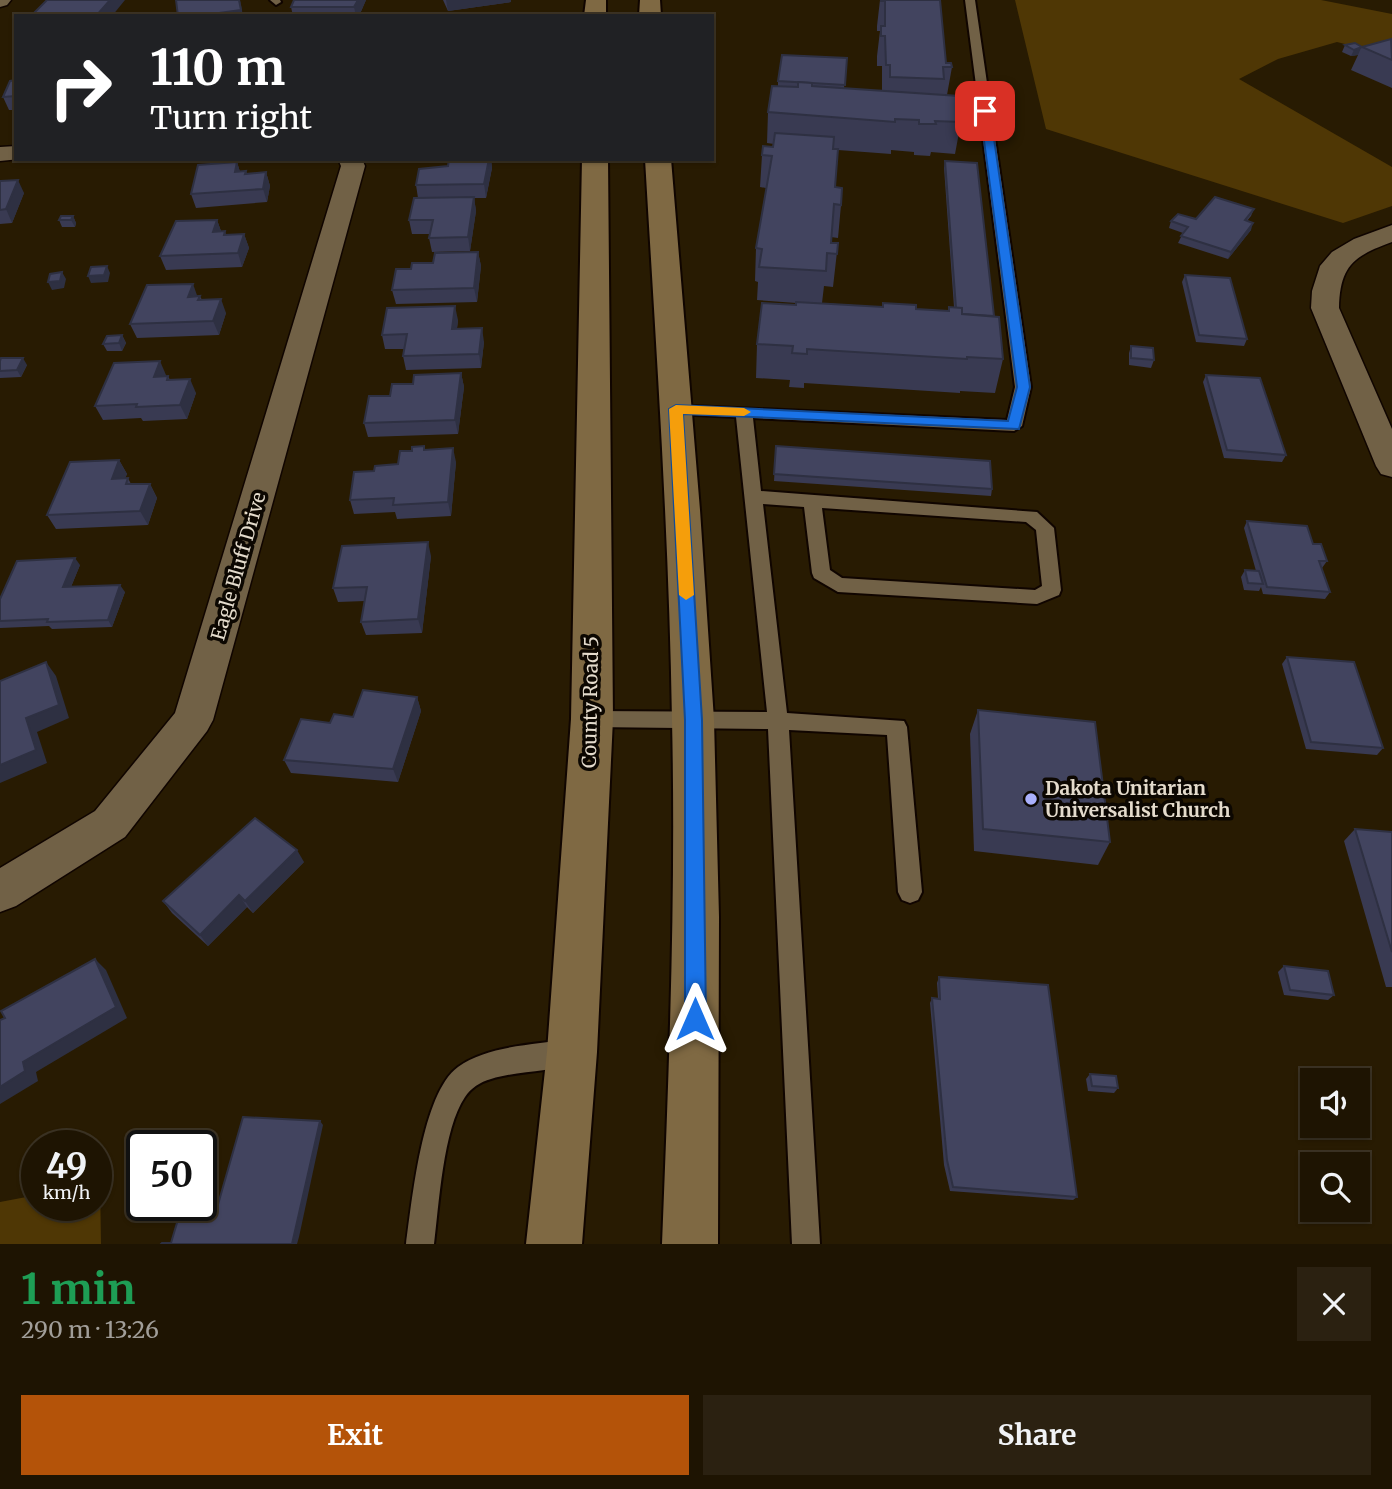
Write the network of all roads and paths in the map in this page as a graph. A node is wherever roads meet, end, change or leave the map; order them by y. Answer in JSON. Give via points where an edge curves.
{"nodes":[{"id":1,"x":970,"y":0,"type":"edge"},
{"id":2,"x":351,"y":161,"type":"edge"},
{"id":3,"x":595,"y":161,"type":"edge"},
{"id":4,"x":658,"y":161,"type":"edge"},
{"id":5,"x":1392,"y":233,"type":"edge"},
{"id":6,"x":676,"y":409,"type":"junction"},
{"id":7,"x":744,"y":412,"type":"junction"},
{"id":8,"x":1392,"y":466,"type":"edge"},
{"id":9,"x":754,"y":497,"type":"junction"},
{"id":10,"x":811,"y":501,"type":"junction"},
{"id":11,"x":592,"y":719,"type":"junction"},
{"id":12,"x":693,"y":720,"type":"junction"},
{"id":13,"x":778,"y":721,"type":"junction"},
{"id":14,"x":0,"y":892,"type":"edge"},
{"id":15,"x":910,"y":892,"type":"dead end"},
{"id":16,"x":572,"y":1052,"type":"junction"},
{"id":17,"x":420,"y":1244,"type":"edge"},
{"id":18,"x":554,"y":1244,"type":"edge"},
{"id":19,"x":690,"y":1244,"type":"edge"},
{"id":20,"x":806,"y":1244,"type":"edge"}],
"edges":[{"from":1,"to":7,"type":"lane","via":[[1023,387],[1014,426]]},
{"from":2,"to":14,"type":"street","name":"Eagle Bluff Drive","via":[[193,720],[110,824]]},
{"from":3,"to":11,"type":"main road","name":"County Road 5"},
{"from":4,"to":6,"type":"main road"},
{"from":5,"to":8,"type":"street","via":[[1360,245],[1332,266],[1324,285],[1325,307]]},
{"from":6,"to":7,"type":"lane"},
{"from":6,"to":12,"type":"main road"},
{"from":7,"to":9,"type":"lane"},
{"from":9,"to":10,"type":"lane"},
{"from":9,"to":13,"type":"lane"},
{"from":10,"to":10,"type":"lane","via":[[1031,516],[1045,528],[1052,590],[1037,597],[838,585],[821,573]]},
{"from":11,"to":12,"type":"lane"},
{"from":11,"to":16,"type":"main road","name":"County Road 5"},
{"from":12,"to":13,"type":"lane"},
{"from":12,"to":19,"type":"main road","via":[[696,1046]]},
{"from":13,"to":15,"type":"lane","via":[[897,727]]},
{"from":13,"to":20,"type":"lane"},
{"from":16,"to":17,"type":"lane","via":[[493,1066],[464,1077],[447,1098]]},
{"from":16,"to":18,"type":"main road","name":"County Road 5"}]}
